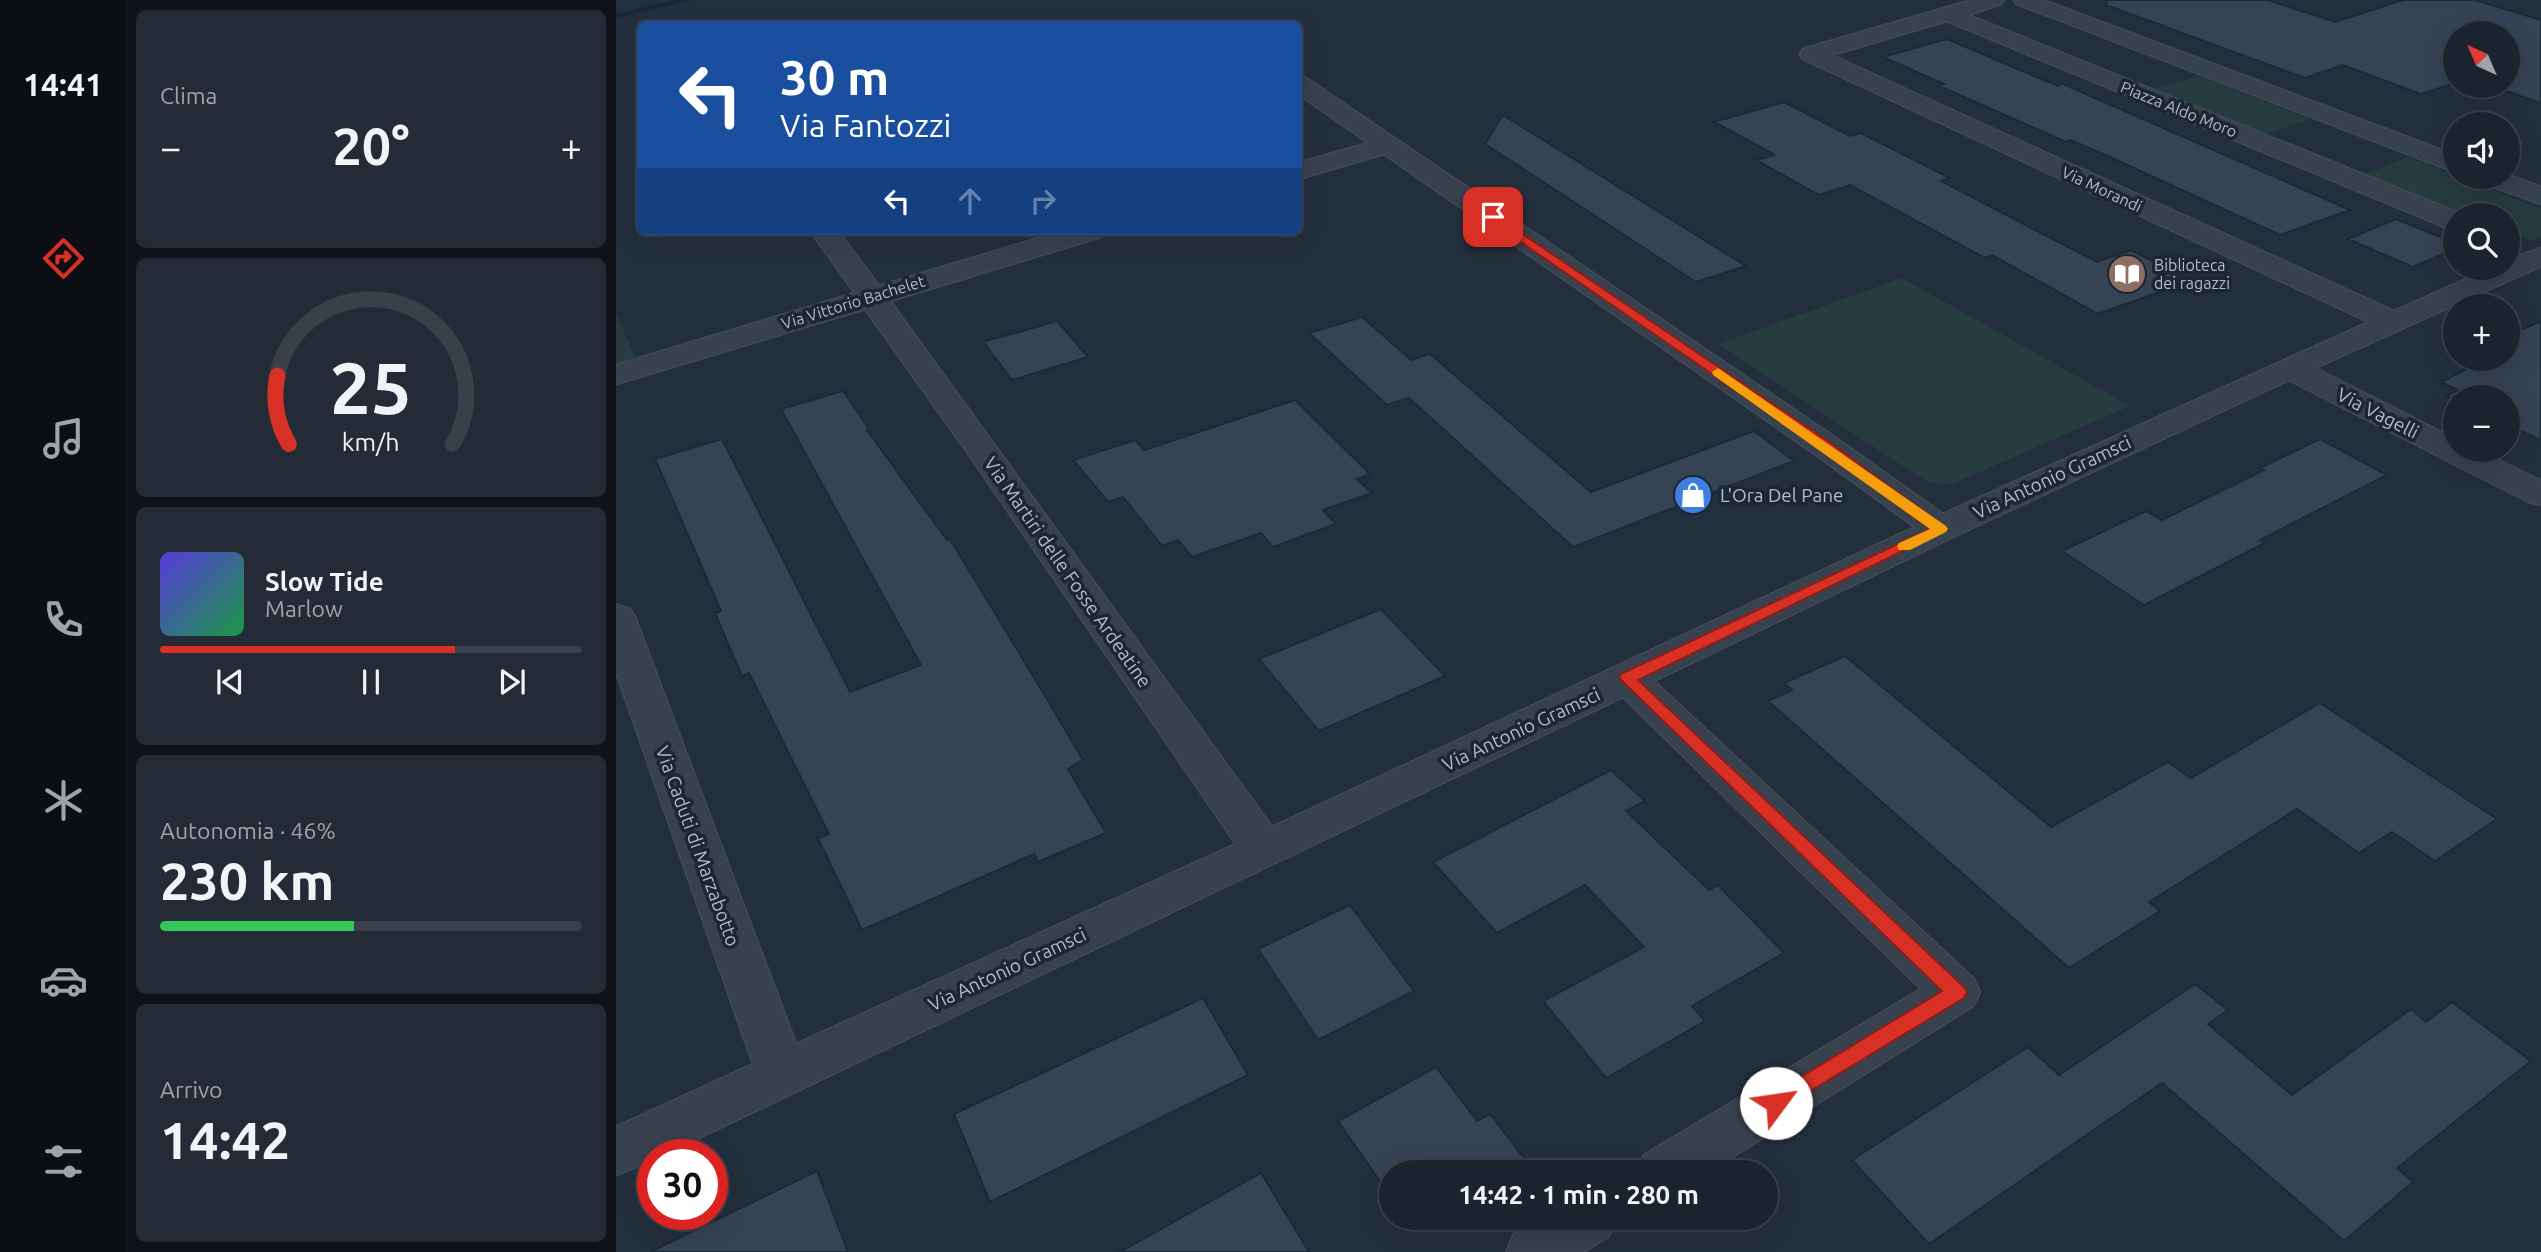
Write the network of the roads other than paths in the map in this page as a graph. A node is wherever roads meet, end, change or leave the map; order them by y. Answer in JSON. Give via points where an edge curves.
{"nodes":[{"id":1,"x":1994,"y":0,"type":"edge"},
{"id":2,"x":2024,"y":0,"type":"edge"},
{"id":3,"x":1948,"y":14,"type":"junction"},
{"id":4,"x":1303,"y":86,"type":"edge"},
{"id":5,"x":1388,"y":145,"type":"junction"},
{"id":6,"x":2443,"y":159,"type":"edge"},
{"id":7,"x":1302,"y":170,"type":"edge"},
{"id":8,"x":2520,"y":189,"type":"edge"},
{"id":9,"x":2541,"y":197,"type":"edge"},
{"id":10,"x":2443,"y":216,"type":"edge"},
{"id":11,"x":827,"y":235,"type":"edge"},
{"id":12,"x":1077,"y":235,"type":"edge"},
{"id":13,"x":2520,"y":247,"type":"edge"},
{"id":14,"x":2541,"y":256,"type":"edge"},
{"id":15,"x":870,"y":296,"type":"junction"},
{"id":16,"x":2394,"y":322,"type":"junction"},
{"id":17,"x":2290,"y":368,"type":"junction"},
{"id":18,"x":616,"y":375,"type":"edge"},
{"id":19,"x":2541,"y":495,"type":"edge"},
{"id":20,"x":1940,"y":529,"type":"junction"},
{"id":21,"x":616,"y":617,"type":"edge"},
{"id":22,"x":1627,"y":678,"type":"junction"},
{"id":23,"x":1264,"y":850,"type":"junction"},
{"id":24,"x":782,"y":1074,"type":"junction"},
{"id":25,"x":616,"y":1152,"type":"edge"},
{"id":26,"x":1683,"y":1160,"type":"edge"},
{"id":27,"x":1570,"y":1230,"type":"edge"},
{"id":28,"x":1534,"y":1252,"type":"edge"}],
"edges":[{"from":1,"to":3,"type":"street"},
{"from":2,"to":6,"type":"street"},
{"from":3,"to":10,"type":"street","name":"Piazza Aldo Moro"},
{"from":3,"to":16,"type":"street","name":"Via Morandi","via":[[1811,54]]},
{"from":4,"to":5,"type":"street"},
{"from":5,"to":7,"type":"street"},
{"from":5,"to":20,"type":"street"},
{"from":8,"to":9,"type":"street"},
{"from":11,"to":15,"type":"street","name":"Via Martiri delle Fosse Ardeatine"},
{"from":12,"to":15,"type":"street","name":"Via Vittorio Bachelet"},
{"from":13,"to":14,"type":"street"},
{"from":14,"to":16,"type":"street","name":"Via Antonio Gramsci"},
{"from":15,"to":18,"type":"street","name":"Via Vittorio Bachelet"},
{"from":15,"to":23,"type":"street","name":"Via Martiri delle Fosse Ardeatine"},
{"from":16,"to":17,"type":"street","name":"Via Antonio Gramsci"},
{"from":17,"to":19,"type":"street","name":"Via Vagelli"},
{"from":17,"to":20,"type":"street","name":"Via Antonio Gramsci"},
{"from":20,"to":22,"type":"street","name":"Via Antonio Gramsci"},
{"from":21,"to":24,"type":"street","name":"Via Caduti di Marzabotto"},
{"from":22,"to":23,"type":"street","name":"Via Antonio Gramsci"},
{"from":22,"to":26,"type":"street","via":[[1956,992]]},
{"from":23,"to":24,"type":"street","name":"Via Antonio Gramsci"},
{"from":24,"to":25,"type":"street","name":"Via Antonio Gramsci"},
{"from":27,"to":28,"type":"street"}]}
